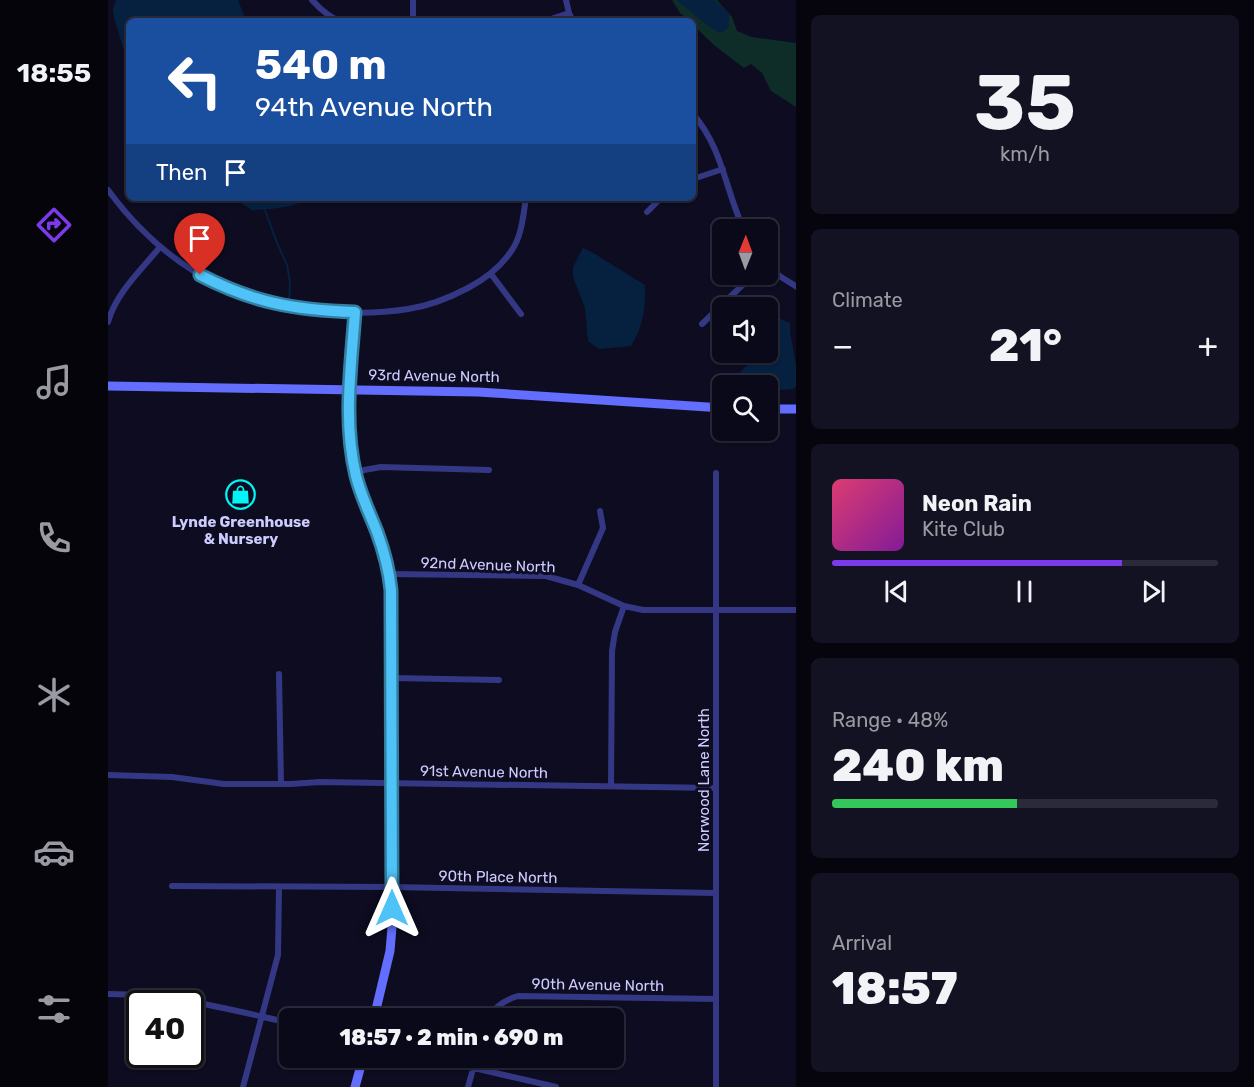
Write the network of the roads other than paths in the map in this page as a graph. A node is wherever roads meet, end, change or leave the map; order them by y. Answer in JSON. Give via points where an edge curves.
{"nodes":[{"id":1,"x":312,"y":0,"type":"edge"},
{"id":2,"x":412,"y":0,"type":"edge"},
{"id":3,"x":566,"y":0,"type":"edge"},
{"id":4,"x":569,"y":13,"type":"junction"},
{"id":5,"x":334,"y":18,"type":"edge"},
{"id":6,"x":413,"y":18,"type":"edge"},
{"id":7,"x":554,"y":18,"type":"edge"},
{"id":8,"x":572,"y":18,"type":"edge"},
{"id":9,"x":696,"y":118,"type":"edge"},
{"id":10,"x":723,"y":170,"type":"junction"},
{"id":11,"x":696,"y":178,"type":"edge"},
{"id":12,"x":108,"y":190,"type":"edge"},
{"id":13,"x":525,"y":201,"type":"edge"},
{"id":14,"x":658,"y":201,"type":"edge"},
{"id":15,"x":647,"y":212,"type":"dead end"},
{"id":16,"x":740,"y":219,"type":"edge"},
{"id":17,"x":160,"y":247,"type":"junction"},
{"id":18,"x":491,"y":274,"type":"junction"},
{"id":19,"x":778,"y":275,"type":"edge"},
{"id":20,"x":743,"y":285,"type":"edge"},
{"id":21,"x":796,"y":287,"type":"edge"},
{"id":22,"x":355,"y":312,"type":"junction"},
{"id":23,"x":521,"y":314,"type":"dead end"},
{"id":24,"x":108,"y":319,"type":"edge"},
{"id":25,"x":702,"y":324,"type":"dead end"},
{"id":26,"x":108,"y":386,"type":"edge"},
{"id":27,"x":349,"y":389,"type":"junction"},
{"id":28,"x":712,"y":407,"type":"edge"},
{"id":29,"x":778,"y":408,"type":"edge"},
{"id":30,"x":796,"y":409,"type":"edge"},
{"id":31,"x":489,"y":470,"type":"dead end"},
{"id":32,"x":716,"y":473,"type":"dead end"},
{"id":33,"x":356,"y":475,"type":"junction"},
{"id":34,"x":600,"y":512,"type":"dead end"},
{"id":35,"x":389,"y":574,"type":"junction"},
{"id":36,"x":578,"y":585,"type":"junction"},
{"id":37,"x":624,"y":606,"type":"junction"},
{"id":38,"x":717,"y":610,"type":"junction"},
{"id":39,"x":796,"y":610,"type":"edge"},
{"id":40,"x":279,"y":674,"type":"dead end"},
{"id":41,"x":392,"y":678,"type":"junction"},
{"id":42,"x":499,"y":680,"type":"dead end"},
{"id":43,"x":108,"y":776,"type":"edge"},
{"id":44,"x":392,"y":782,"type":"junction"},
{"id":45,"x":281,"y":784,"type":"junction"},
{"id":46,"x":611,"y":786,"type":"junction"},
{"id":47,"x":716,"y":788,"type":"junction"},
{"id":48,"x":172,"y":886,"type":"dead end"},
{"id":49,"x":279,"y":887,"type":"junction"},
{"id":50,"x":392,"y":887,"type":"junction"},
{"id":51,"x":716,"y":893,"type":"junction"},
{"id":52,"x":108,"y":994,"type":"edge"},
{"id":53,"x":716,"y":999,"type":"junction"},
{"id":54,"x":376,"y":1008,"type":"edge"},
{"id":55,"x":496,"y":1008,"type":"edge"},
{"id":56,"x":261,"y":1017,"type":"junction"},
{"id":57,"x":279,"y":1021,"type":"edge"},
{"id":58,"x":360,"y":1068,"type":"edge"},
{"id":59,"x":473,"y":1068,"type":"edge"},
{"id":60,"x":477,"y":1068,"type":"edge"},
{"id":61,"x":243,"y":1087,"type":"edge"},
{"id":62,"x":355,"y":1087,"type":"edge"},
{"id":63,"x":468,"y":1087,"type":"edge"},
{"id":64,"x":556,"y":1087,"type":"edge"},
{"id":65,"x":716,"y":1087,"type":"edge"}],
"edges":[{"from":1,"to":5,"type":"street"},
{"from":2,"to":6,"type":"street"},
{"from":3,"to":4,"type":"street"},
{"from":4,"to":7,"type":"street"},
{"from":4,"to":8,"type":"street"},
{"from":9,"to":10,"type":"street","via":[[712,141]]},
{"from":10,"to":11,"type":"street"},
{"from":10,"to":16,"type":"street"},
{"from":12,"to":17,"type":"street"},
{"from":13,"to":18,"type":"street","via":[[513,249]]},
{"from":14,"to":15,"type":"street"},
{"from":17,"to":22,"type":"street","via":[[200,275],[244,295],[291,307]]},
{"from":17,"to":24,"type":"street","via":[[125,288]]},
{"from":18,"to":22,"type":"street","via":[[427,305]]},
{"from":18,"to":23,"type":"street"},
{"from":19,"to":21,"type":"street"},
{"from":20,"to":25,"type":"street"},
{"from":22,"to":27,"type":"street"},
{"from":26,"to":27,"type":"street","name":"93rd Avenue North"},
{"from":27,"to":28,"type":"street","name":"93rd Avenue North","via":[[501,393]]},
{"from":27,"to":33,"type":"street","via":[[349,426]]},
{"from":29,"to":30,"type":"street"},
{"from":31,"to":33,"type":"street","via":[[381,467]]},
{"from":32,"to":38,"type":"street","name":"Norwood Lane North"},
{"from":33,"to":35,"type":"street"},
{"from":34,"to":36,"type":"street","via":[[603,528]]},
{"from":35,"to":36,"type":"street","name":"92nd Avenue North","via":[[546,576]]},
{"from":35,"to":41,"type":"street"},
{"from":36,"to":37,"type":"street","name":"92nd Avenue North"},
{"from":37,"to":38,"type":"street","name":"92nd Avenue North","via":[[643,610]]},
{"from":37,"to":46,"type":"street","via":[[612,651]]},
{"from":38,"to":39,"type":"street","name":"92nd Avenue North"},
{"from":38,"to":47,"type":"street","name":"Norwood Lane North"},
{"from":40,"to":45,"type":"street"},
{"from":41,"to":42,"type":"street"},
{"from":41,"to":44,"type":"street"},
{"from":43,"to":45,"type":"street","name":"91st Avenue North"},
{"from":44,"to":45,"type":"street","name":"91st Avenue North"},
{"from":44,"to":46,"type":"street","name":"91st Avenue North"},
{"from":44,"to":50,"type":"street"},
{"from":46,"to":47,"type":"street","name":"91st Avenue North"},
{"from":47,"to":51,"type":"street","name":"Norwood Lane North"},
{"from":48,"to":49,"type":"street","name":"90th Place North"},
{"from":49,"to":50,"type":"street","name":"90th Place North"},
{"from":49,"to":56,"type":"street","via":[[278,955]]},
{"from":50,"to":51,"type":"street","name":"90th Place North"},
{"from":50,"to":54,"type":"street","via":[[390,951]]},
{"from":51,"to":53,"type":"street","name":"Norwood Lane North"},
{"from":52,"to":56,"type":"street","via":[[180,999]]},
{"from":53,"to":55,"type":"street","name":"90th Avenue North","via":[[518,996]]},
{"from":53,"to":65,"type":"street","name":"Norwood Lane North"},
{"from":56,"to":57,"type":"street"},
{"from":56,"to":61,"type":"street"},
{"from":58,"to":62,"type":"street"},
{"from":59,"to":63,"type":"street"},
{"from":60,"to":64,"type":"street"}]}
